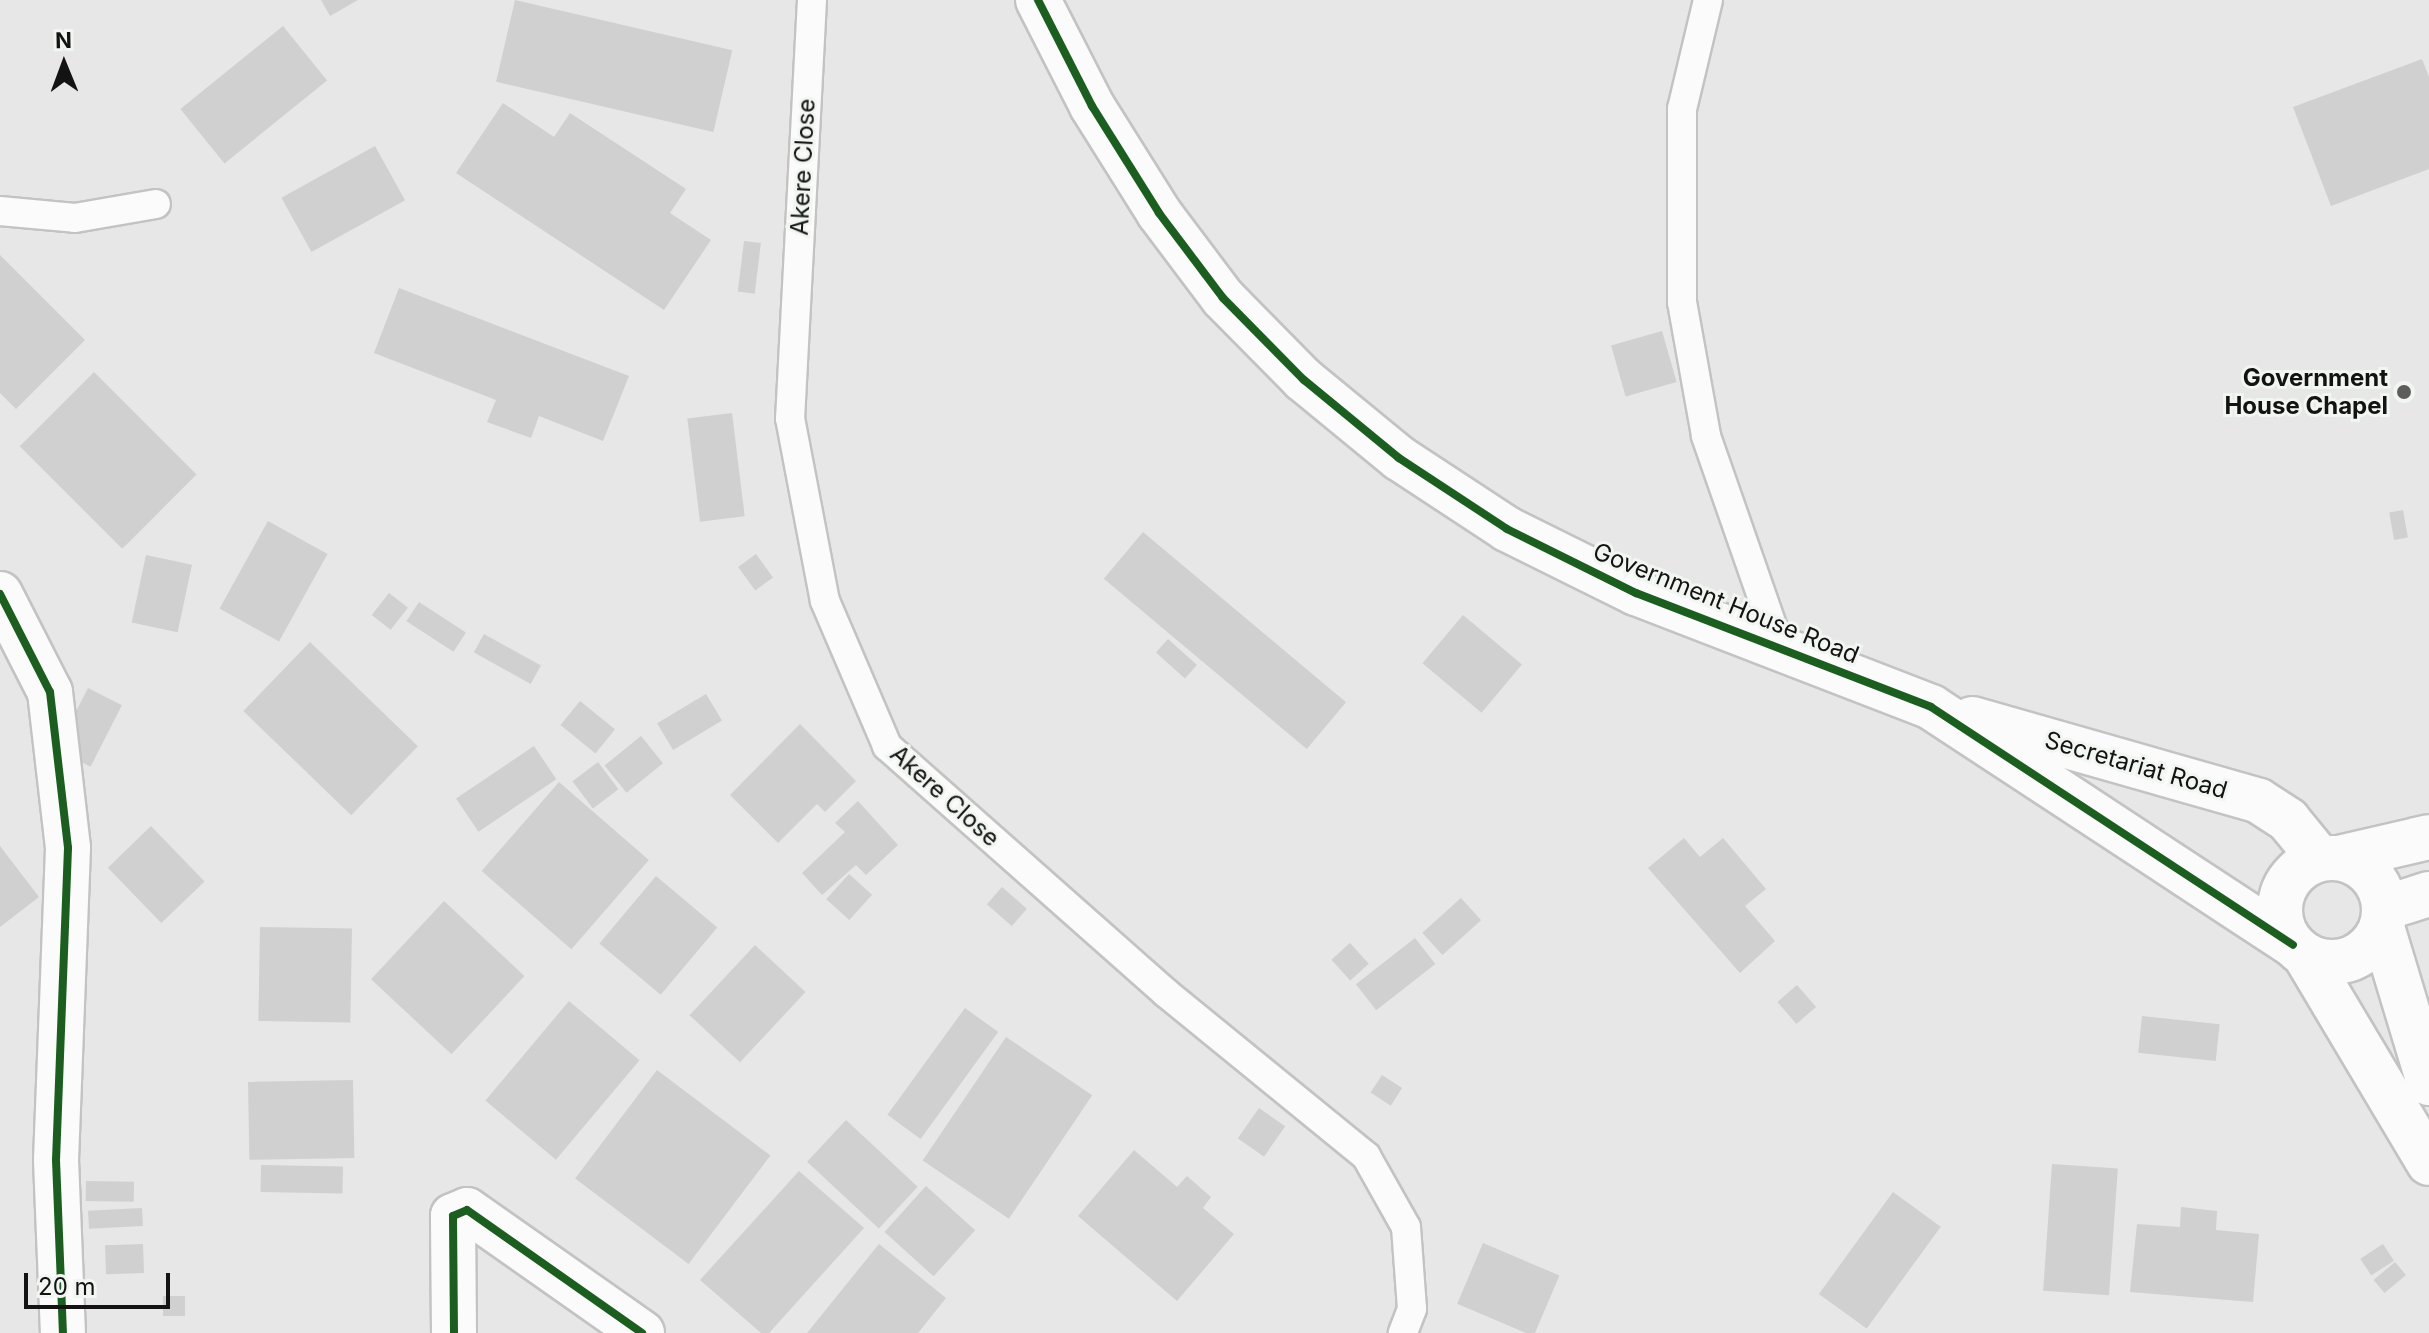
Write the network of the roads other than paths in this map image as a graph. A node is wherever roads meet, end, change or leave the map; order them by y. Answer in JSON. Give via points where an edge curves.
{"nodes":[{"id":1,"x":812,"y":0,"type":"edge"},
{"id":2,"x":1038,"y":0,"type":"edge"},
{"id":3,"x":1708,"y":0,"type":"edge"},
{"id":4,"x":156,"y":204,"type":"dead end"},
{"id":5,"x":0,"y":211,"type":"edge"},
{"id":6,"x":0,"y":594,"type":"edge"},
{"id":7,"x":1780,"y":649,"type":"junction"},
{"id":8,"x":1931,"y":707,"type":"junction"},
{"id":9,"x":2429,"y":837,"type":"edge"},
{"id":10,"x":2329,"y":858,"type":"junction"},
{"id":11,"x":2429,"y":894,"type":"edge"},
{"id":12,"x":2384,"y":917,"type":"junction"},
{"id":13,"x":2299,"y":950,"type":"junction"},
{"id":14,"x":2429,"y":1083,"type":"edge"},
{"id":15,"x":2429,"y":1163,"type":"edge"},
{"id":16,"x":63,"y":1333,"type":"edge"},
{"id":17,"x":454,"y":1333,"type":"edge"},
{"id":18,"x":642,"y":1333,"type":"edge"},
{"id":19,"x":1403,"y":1333,"type":"edge"}],
"edges":[{"from":1,"to":19,"type":"lane","name":"Akere Close","via":[[790,418],[825,601],[887,746],[1166,993],[1366,1156],[1406,1227],[1412,1309]]},
{"from":2,"to":7,"type":"street","name":"Government House Road","via":[[1092,106],[1159,213],[1223,298],[1304,380],[1399,458],[1507,529],[1636,593]]},
{"from":3,"to":7,"type":"lane","via":[[1682,109],[1682,302],[1706,436]]},
{"from":4,"to":5,"type":"lane","via":[[75,218]]},
{"from":6,"to":16,"type":"street","via":[[50,692],[68,848],[56,1160]]},
{"from":7,"to":8,"type":"street","name":"Government House Road"},
{"from":8,"to":10,"type":"street","name":"Secretariat Road","via":[[2259,801]]},
{"from":8,"to":13,"type":"street","name":"Government House Road"},
{"from":9,"to":10,"type":"street"},
{"from":10,"to":12,"type":"street","via":[[2371,875]]},
{"from":10,"to":13,"type":"street","via":[[2294,875],[2279,902],[2284,933]]},
{"from":11,"to":12,"type":"street"},
{"from":12,"to":13,"type":"street","via":[[2375,941],[2350,959],[2335,963]]},
{"from":12,"to":14,"type":"street"},
{"from":13,"to":15,"type":"street"},
{"from":17,"to":18,"type":"street","via":[[453,1216],[467,1210]]}]}
